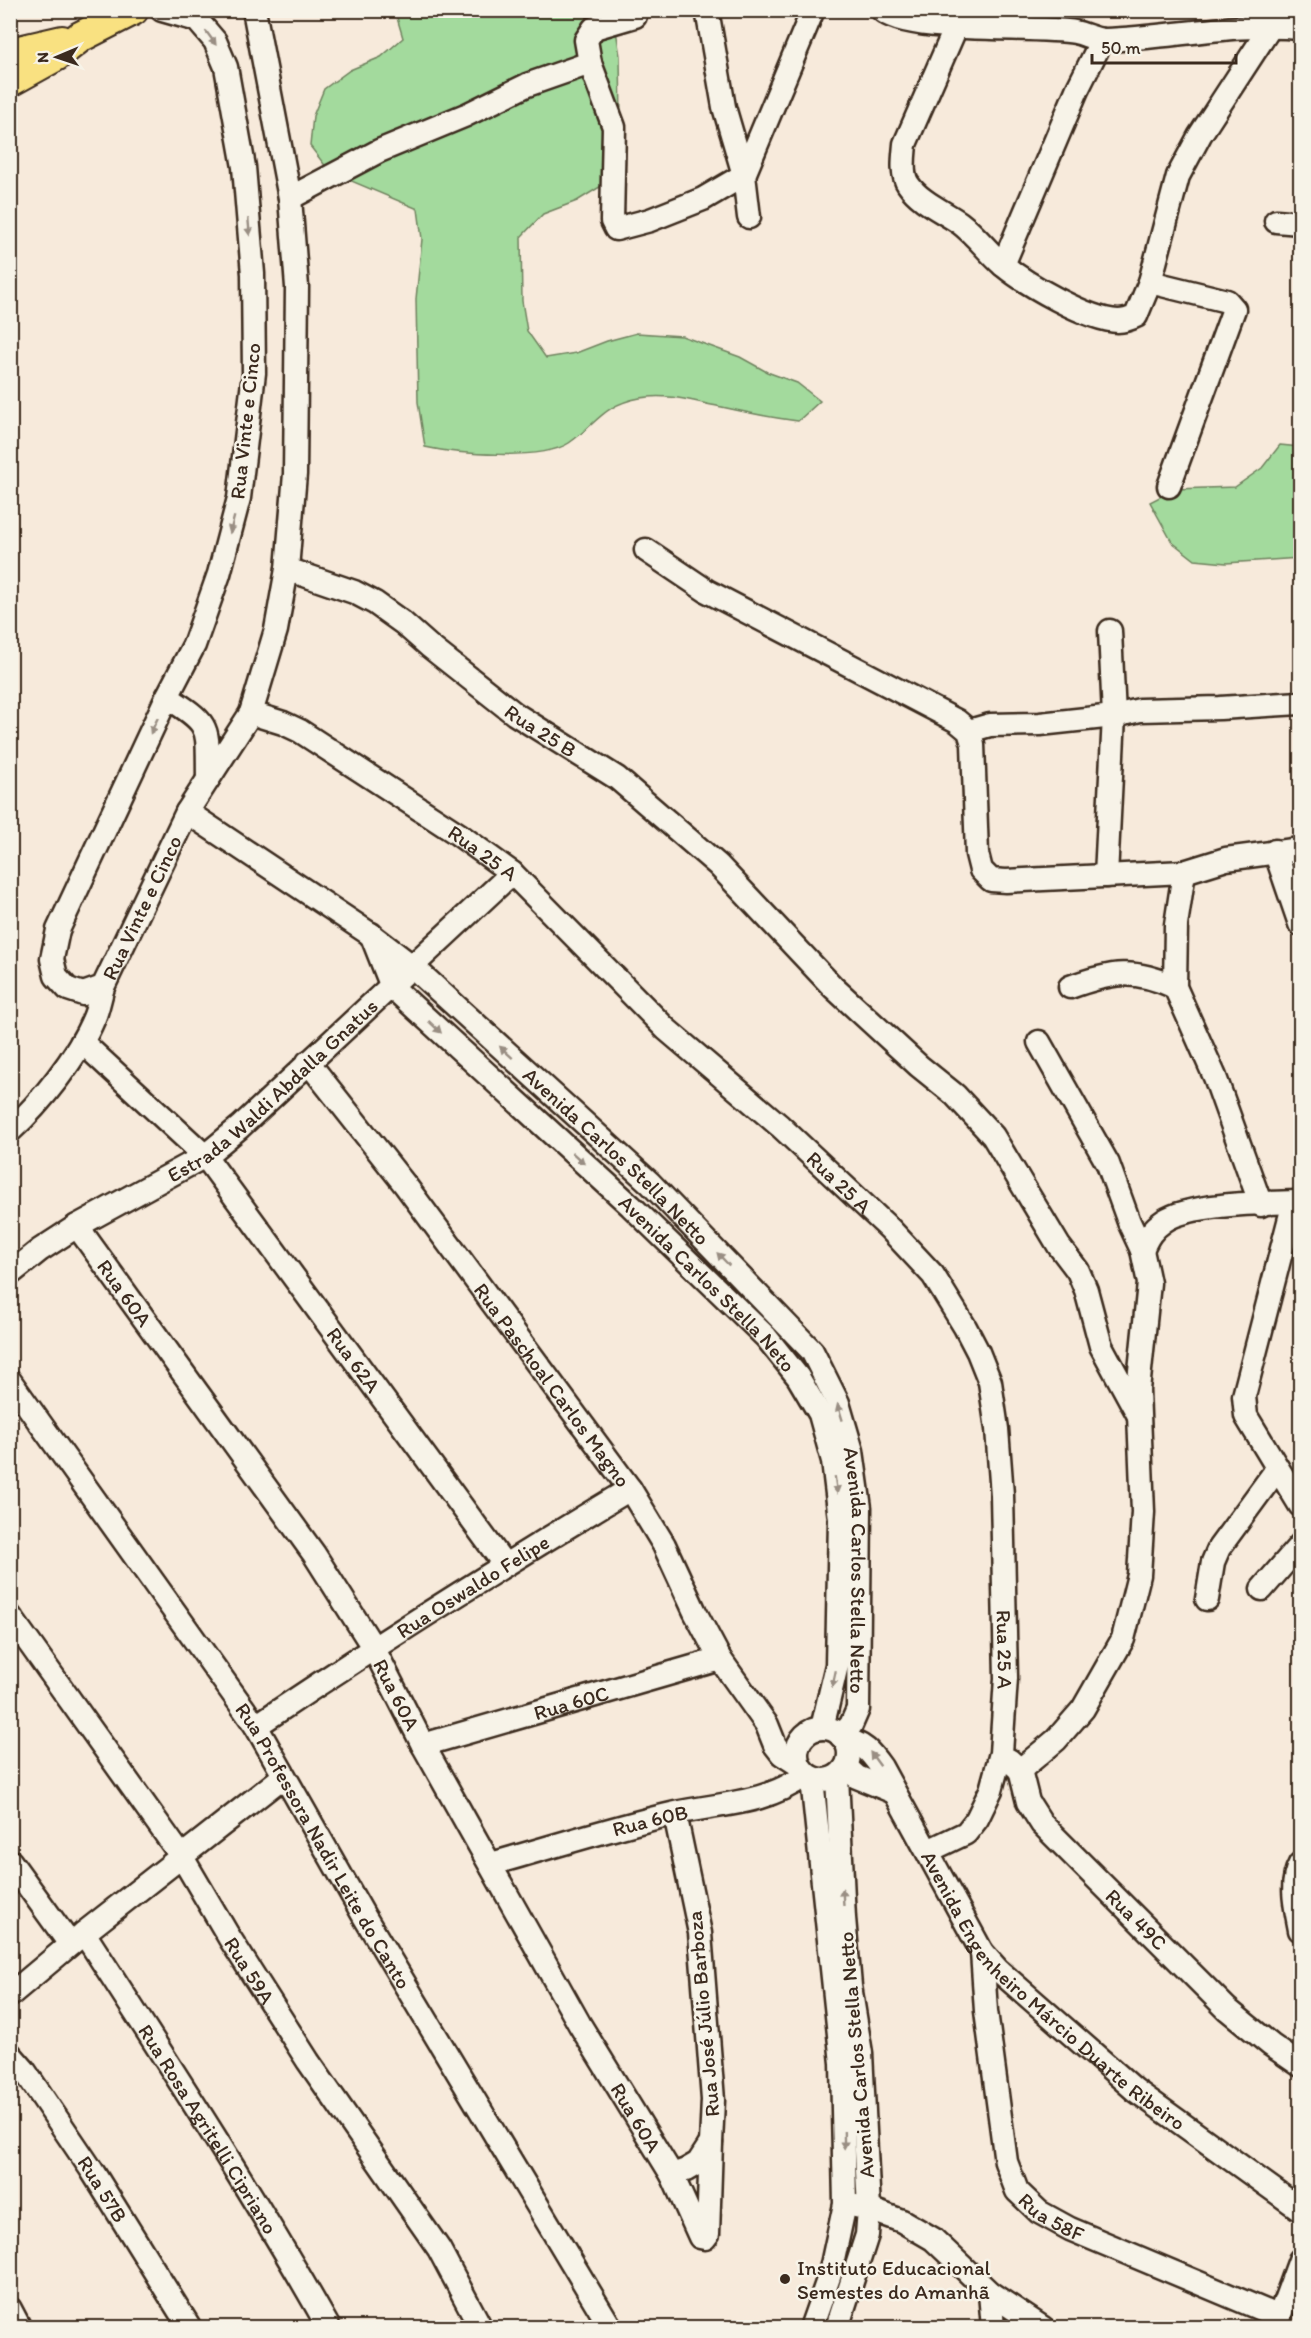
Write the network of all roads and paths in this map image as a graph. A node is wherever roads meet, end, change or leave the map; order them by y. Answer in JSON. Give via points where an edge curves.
{"nodes":[{"id":1,"x":133,"y":10,"type":"edge"},
{"id":2,"x":162,"y":10,"type":"edge"},
{"id":3,"x":254,"y":10,"type":"edge"},
{"id":4,"x":706,"y":10,"type":"edge"},
{"id":5,"x":813,"y":10,"type":"edge"},
{"id":6,"x":882,"y":10,"type":"edge"},
{"id":7,"x":635,"y":16,"type":"dead end"},
{"id":8,"x":1272,"y":26,"type":"junction"},
{"id":9,"x":956,"y":27,"type":"junction"},
{"id":10,"x":1300,"y":28,"type":"edge"},
{"id":11,"x":80,"y":37,"type":"junction"},
{"id":12,"x":1102,"y":40,"type":"junction"},
{"id":13,"x":10,"y":53,"type":"edge"},
{"id":14,"x":590,"y":63,"type":"junction"},
{"id":15,"x":10,"y":81,"type":"edge"},
{"id":16,"x":744,"y":175,"type":"junction"},
{"id":17,"x":290,"y":198,"type":"junction"},
{"id":18,"x":749,"y":218,"type":"dead end"},
{"id":19,"x":1276,"y":221,"type":"dead end"},
{"id":20,"x":1300,"y":223,"type":"edge"},
{"id":21,"x":1003,"y":265,"type":"junction"},
{"id":22,"x":1150,"y":282,"type":"junction"},
{"id":23,"x":1169,"y":486,"type":"dead end"},
{"id":24,"x":646,"y":550,"type":"dead end"},
{"id":25,"x":287,"y":569,"type":"junction"},
{"id":26,"x":1110,"y":631,"type":"dead end"},
{"id":27,"x":167,"y":697,"type":"junction"},
{"id":28,"x":1300,"y":703,"type":"edge"},
{"id":29,"x":251,"y":713,"type":"junction"},
{"id":30,"x":1114,"y":716,"type":"junction"},
{"id":31,"x":969,"y":731,"type":"junction"},
{"id":32,"x":208,"y":778,"type":"junction"},
{"id":33,"x":187,"y":812,"type":"junction"},
{"id":34,"x":1300,"y":849,"type":"edge"},
{"id":35,"x":1275,"y":851,"type":"junction"},
{"id":36,"x":1184,"y":872,"type":"junction"},
{"id":37,"x":512,"y":873,"type":"junction"},
{"id":38,"x":1106,"y":876,"type":"junction"},
{"id":39,"x":1300,"y":924,"type":"edge"},
{"id":40,"x":370,"y":934,"type":"junction"},
{"id":41,"x":413,"y":967,"type":"junction"},
{"id":42,"x":103,"y":987,"type":"junction"},
{"id":43,"x":392,"y":987,"type":"junction"},
{"id":44,"x":1070,"y":987,"type":"dead end"},
{"id":45,"x":1175,"y":987,"type":"junction"},
{"id":46,"x":1039,"y":1041,"type":"dead end"},
{"id":47,"x":82,"y":1042,"type":"junction"},
{"id":48,"x":308,"y":1062,"type":"junction"},
{"id":49,"x":10,"y":1131,"type":"edge"},
{"id":50,"x":205,"y":1156,"type":"junction"},
{"id":51,"x":1297,"y":1202,"type":"edge"},
{"id":52,"x":1261,"y":1205,"type":"junction"},
{"id":53,"x":77,"y":1226,"type":"junction"},
{"id":54,"x":1142,"y":1250,"type":"junction"},
{"id":55,"x":10,"y":1274,"type":"edge"},
{"id":56,"x":10,"y":1381,"type":"edge"},
{"id":57,"x":1138,"y":1414,"type":"junction"},
{"id":58,"x":1277,"y":1469,"type":"junction"},
{"id":59,"x":630,"y":1489,"type":"junction"},
{"id":60,"x":1300,"y":1504,"type":"edge"},
{"id":61,"x":1300,"y":1545,"type":"edge"},
{"id":62,"x":504,"y":1564,"type":"junction"},
{"id":63,"x":1262,"y":1588,"type":"dead end"},
{"id":64,"x":1207,"y":1599,"type":"dead end"},
{"id":65,"x":10,"y":1616,"type":"edge"},
{"id":66,"x":373,"y":1647,"type":"junction"},
{"id":67,"x":720,"y":1659,"type":"junction"},
{"id":68,"x":767,"y":1725,"type":"junction"},
{"id":69,"x":256,"y":1726,"type":"junction"},
{"id":70,"x":829,"y":1734,"type":"junction"},
{"id":71,"x":423,"y":1745,"type":"junction"},
{"id":72,"x":1001,"y":1753,"type":"junction"},
{"id":73,"x":1020,"y":1770,"type":"junction"},
{"id":74,"x":841,"y":1772,"type":"junction"},
{"id":75,"x":806,"y":1773,"type":"junction"},
{"id":76,"x":284,"y":1776,"type":"junction"},
{"id":77,"x":894,"y":1791,"type":"junction"},
{"id":78,"x":675,"y":1814,"type":"junction"},
{"id":79,"x":927,"y":1851,"type":"junction"},
{"id":80,"x":182,"y":1857,"type":"junction"},
{"id":81,"x":10,"y":1861,"type":"edge"},
{"id":82,"x":491,"y":1864,"type":"junction"},
{"id":83,"x":1300,"y":1864,"type":"edge"},
{"id":84,"x":1300,"y":1930,"type":"edge"},
{"id":85,"x":77,"y":1939,"type":"junction"},
{"id":86,"x":982,"y":1952,"type":"junction"},
{"id":87,"x":10,"y":1995,"type":"edge"},
{"id":88,"x":10,"y":2054,"type":"edge"},
{"id":89,"x":1300,"y":2065,"type":"edge"},
{"id":90,"x":711,"y":2143,"type":"junction"},
{"id":91,"x":679,"y":2173,"type":"junction"},
{"id":92,"x":844,"y":2204,"type":"junction"},
{"id":93,"x":869,"y":2209,"type":"junction"},
{"id":94,"x":1300,"y":2209,"type":"edge"},
{"id":95,"x":1300,"y":2260,"type":"edge"},
{"id":96,"x":990,"y":2293,"type":"junction"},
{"id":97,"x":10,"y":2309,"type":"edge"},
{"id":98,"x":1278,"y":2322,"type":"edge"},
{"id":99,"x":20,"y":2328,"type":"edge"},
{"id":100,"x":190,"y":2328,"type":"edge"},
{"id":101,"x":329,"y":2328,"type":"edge"},
{"id":102,"x":481,"y":2328,"type":"edge"},
{"id":103,"x":611,"y":2328,"type":"edge"},
{"id":104,"x":811,"y":2328,"type":"edge"},
{"id":105,"x":837,"y":2328,"type":"edge"},
{"id":106,"x":993,"y":2328,"type":"edge"},
{"id":107,"x":1043,"y":2328,"type":"edge"}],
"edges":[{"from":1,"to":11,"type":"main road"},
{"from":2,"to":27,"type":"street","name":"Rua Vinte e Cinco","one_way":true,"via":[[197,20],[215,41],[226,67],[244,166],[255,321],[254,372],[239,498],[219,574],[194,645]]},
{"from":3,"to":17,"type":"street","name":"Rua Vinte e Cinco"},
{"from":4,"to":16,"type":"street","via":[[724,107]]},
{"from":5,"to":16,"type":"street"},
{"from":6,"to":9,"type":"street","via":[[905,20]]},
{"from":7,"to":14,"type":"street","via":[[594,28],[586,40]]},
{"from":8,"to":10,"type":"street"},
{"from":8,"to":12,"type":"street"},
{"from":8,"to":22,"type":"street","via":[[1200,135],[1178,176]]},
{"from":9,"to":12,"type":"street","via":[[1074,32]]},
{"from":9,"to":21,"type":"street","via":[[905,144],[903,165],[907,183],[962,225]]},
{"from":11,"to":13,"type":"main road"},
{"from":11,"to":15,"type":"main road"},
{"from":12,"to":21,"type":"street"},
{"from":14,"to":16,"type":"street","via":[[614,127],[612,221],[616,229],[703,199]]},
{"from":14,"to":17,"type":"street","via":[[527,85],[379,151]]},
{"from":16,"to":18,"type":"street"},
{"from":17,"to":25,"type":"street","name":"Rua Vinte e Cinco","via":[[297,286],[297,399],[293,523]]},
{"from":19,"to":20,"type":"street"},
{"from":21,"to":22,"type":"street","via":[[1043,293],[1117,321],[1136,316]]},
{"from":22,"to":23,"type":"street","via":[[1227,301],[1234,309]]},
{"from":24,"to":31,"type":"street","via":[[707,591]]},
{"from":25,"to":29,"type":"street","name":"Rua Vinte e Cinco","via":[[276,630]]},
{"from":25,"to":57,"type":"street","name":"Rua 25 B","via":[[375,603],[515,714],[617,778],[718,865],[833,987],[955,1095],[993,1136],[1078,1272],[1101,1346]]},
{"from":26,"to":30,"type":"street"},
{"from":27,"to":32,"type":"street","via":[[203,723],[208,736]]},
{"from":27,"to":42,"type":"street","name":"Rua Vinte e Cinco","one_way":true,"via":[[58,930],[52,959],[56,976],[68,989],[83,994]]},
{"from":28,"to":30,"type":"street","via":[[1140,710]]},
{"from":29,"to":32,"type":"street","name":"Rua Vinte e Cinco"},
{"from":29,"to":37,"type":"street","name":"Rua 25 A","via":[[300,731]]},
{"from":30,"to":31,"type":"street","via":[[990,725]]},
{"from":30,"to":38,"type":"street"},
{"from":31,"to":38,"type":"street","via":[[975,760],[977,854],[981,870],[992,880],[1006,881]]},
{"from":32,"to":33,"type":"street","name":"Rua Vinte e Cinco"},
{"from":33,"to":40,"type":"street"},
{"from":33,"to":42,"type":"street","name":"Rua Vinte e Cinco"},
{"from":34,"to":35,"type":"street"},
{"from":35,"to":36,"type":"street","via":[[1226,859]]},
{"from":35,"to":39,"type":"street"},
{"from":36,"to":38,"type":"street"},
{"from":36,"to":45,"type":"street","via":[[1176,925]]},
{"from":37,"to":41,"type":"street","name":"Estrada Waldi Abdalla Gnatus"},
{"from":37,"to":72,"type":"street","name":"Rua 25 A","via":[[666,1029],[780,1126],[890,1230],[933,1275],[965,1327],[990,1382],[997,1429],[1006,1678]]},
{"from":40,"to":41,"type":"street"},
{"from":40,"to":43,"type":"street","name":"Avenida Carlos Stella Neto"},
{"from":41,"to":43,"type":"street","name":"Estrada Waldi Abdalla Gnatus"},
{"from":70,"to":41,"type":"street","name":"Avenida Carlos Stella Netto","one_way":true,"via":[[851,1725],[858,1709],[860,1508],[852,1451],[838,1404],[812,1351],[650,1183]]},
{"from":42,"to":47,"type":"street","via":[[95,1017]]},
{"from":43,"to":48,"type":"street","name":"Estrada Waldi Abdalla Gnatus"},
{"from":43,"to":70,"type":"street","name":"Avenida Carlos Stella Neto","one_way":true,"via":[[631,1206],[766,1337],[798,1377],[820,1414],[840,1519],[837,1665]]},
{"from":44,"to":45,"type":"street","via":[[1118,973],[1151,976]]},
{"from":45,"to":52,"type":"street","via":[[1215,1077]]},
{"from":46,"to":54,"type":"street","via":[[1108,1164]]},
{"from":47,"to":49,"type":"street","via":[[33,1110]]},
{"from":47,"to":50,"type":"street","name":"Rua 62A"},
{"from":48,"to":50,"type":"street","name":"Estrada Waldi Abdalla Gnatus"},
{"from":48,"to":59,"type":"street","name":"Rua Paschoal Carlos Magno","via":[[406,1186]]},
{"from":50,"to":53,"type":"street","name":"Estrada Waldi Abdalla Gnatus"},
{"from":50,"to":62,"type":"street","name":"Rua 62A"},
{"from":51,"to":52,"type":"street"},
{"from":51,"to":58,"type":"street","via":[[1244,1396],[1246,1416]]},
{"from":52,"to":54,"type":"street","via":[[1201,1208],[1165,1220],[1150,1233]]},
{"from":53,"to":55,"type":"street","name":"Estrada Waldi Abdalla Gnatus"},
{"from":53,"to":66,"type":"street","name":"Rua 60A","via":[[314,1554]]},
{"from":54,"to":57,"type":"street","via":[[1149,1283]]},
{"from":56,"to":69,"type":"street","name":"Rua Professora Nadir Leite do Canto"},
{"from":57,"to":73,"type":"street","via":[[1143,1512],[1139,1575],[1123,1639],[1083,1709],[1056,1740]]},
{"from":58,"to":60,"type":"street"},
{"from":58,"to":64,"type":"street","via":[[1218,1548]]},
{"from":59,"to":62,"type":"street","name":"Rua Oswaldo Felipe"},
{"from":59,"to":67,"type":"street","name":"Rua Paschoal Carlos Magno","via":[[664,1545]]},
{"from":61,"to":63,"type":"street"},
{"from":62,"to":66,"type":"street","name":"Rua Oswaldo Felipe"},
{"from":65,"to":80,"type":"street","name":"Rua 59A"},
{"from":66,"to":69,"type":"street","name":"Rua Oswaldo Felipe"},
{"from":66,"to":71,"type":"street","name":"Rua 60A"},
{"from":67,"to":68,"type":"street","name":"Rua Paschoal Carlos Magno"},
{"from":67,"to":71,"type":"street","name":"Rua 60C"},
{"from":68,"to":70,"type":"street"},
{"from":68,"to":75,"type":"street","name":"Rua Paschoal Carlos Magno","via":[[782,1754]]},
{"from":69,"to":76,"type":"street","name":"Rua Professora Nadir Leite do Canto"},
{"from":70,"to":74,"type":"street","via":[[849,1754]]},
{"from":70,"to":75,"type":"street","via":[[799,1743],[797,1750]]},
{"from":77,"to":70,"type":"street","name":"Avenida Engenheiro Márcio Duarte Ribeiro","one_way":true,"via":[[865,1747]]},
{"from":71,"to":82,"type":"street","name":"Rua 60A"},
{"from":72,"to":73,"type":"street"},
{"from":72,"to":79,"type":"street","name":"Rua 25 A","via":[[977,1820],[966,1833]]},
{"from":73,"to":89,"type":"street","name":"Rua 49C","via":[[1028,1802],[1042,1824],[1227,2009]]},
{"from":74,"to":75,"type":"street","via":[[820,1781]]},
{"from":74,"to":77,"type":"street"},
{"from":93,"to":74,"type":"street","name":"Avenida Carlos Stella Netto","one_way":true,"via":[[861,2053],[844,1918]]},
{"from":75,"to":78,"type":"street","name":"Rua 60B","via":[[789,1787],[761,1798]]},
{"from":75,"to":92,"type":"street","one_way":true,"via":[[842,2063]]},
{"from":76,"to":80,"type":"street"},
{"from":76,"to":103,"type":"street","name":"Rua Professora Nadir Leite do Canto"},
{"from":77,"to":79,"type":"street","name":"Avenida Engenheiro Márcio Duarte Ribeiro"},
{"from":78,"to":82,"type":"street","name":"Rua 60B"},
{"from":78,"to":90,"type":"street","name":"Rua José Júlio Barboza","via":[[700,1933],[712,2100]]},
{"from":79,"to":86,"type":"street","name":"Avenida Engenheiro Márcio Duarte Ribeiro"},
{"from":80,"to":85,"type":"street"},
{"from":80,"to":102,"type":"street","name":"Rua 59A","via":[[308,2061],[439,2249]]},
{"from":81,"to":85,"type":"street","name":"Rua Rosa Agritelli Cipriano"},
{"from":82,"to":91,"type":"street","name":"Rua 60A","via":[[580,2025]]},
{"from":83,"to":84,"type":"street","via":[[1294,1900]]},
{"from":85,"to":87,"type":"street"},
{"from":85,"to":101,"type":"street","name":"Rua Rosa Agritelli Cipriano","via":[[207,2125]]},
{"from":86,"to":94,"type":"street","name":"Avenida Engenheiro Márcio Duarte Ribeiro","via":[[1135,2090]]},
{"from":86,"to":98,"type":"street","name":"Rua 58F","via":[[1006,2162],[1017,2191],[1039,2212],[1070,2229]]},
{"from":88,"to":100,"type":"street","name":"Rua 57B","via":[[91,2169]]},
{"from":90,"to":91,"type":"street","name":"Rua José Júlio Barboza","via":[[698,2163]]},
{"from":90,"to":91,"type":"street","name":"Rua 60A","via":[[705,2238],[700,2237]]},
{"from":92,"to":93,"type":"street"},
{"from":92,"to":104,"type":"street","via":[[830,2274]]},
{"from":93,"to":96,"type":"street","via":[[902,2221],[933,2239]]},
{"from":93,"to":105,"type":"street","name":"Avenida Carlos Stella Netto","via":[[867,2235]]},
{"from":95,"to":98,"type":"street"},
{"from":96,"to":106,"type":"street"},
{"from":96,"to":107,"type":"street"},
{"from":97,"to":99,"type":"street"}]}
